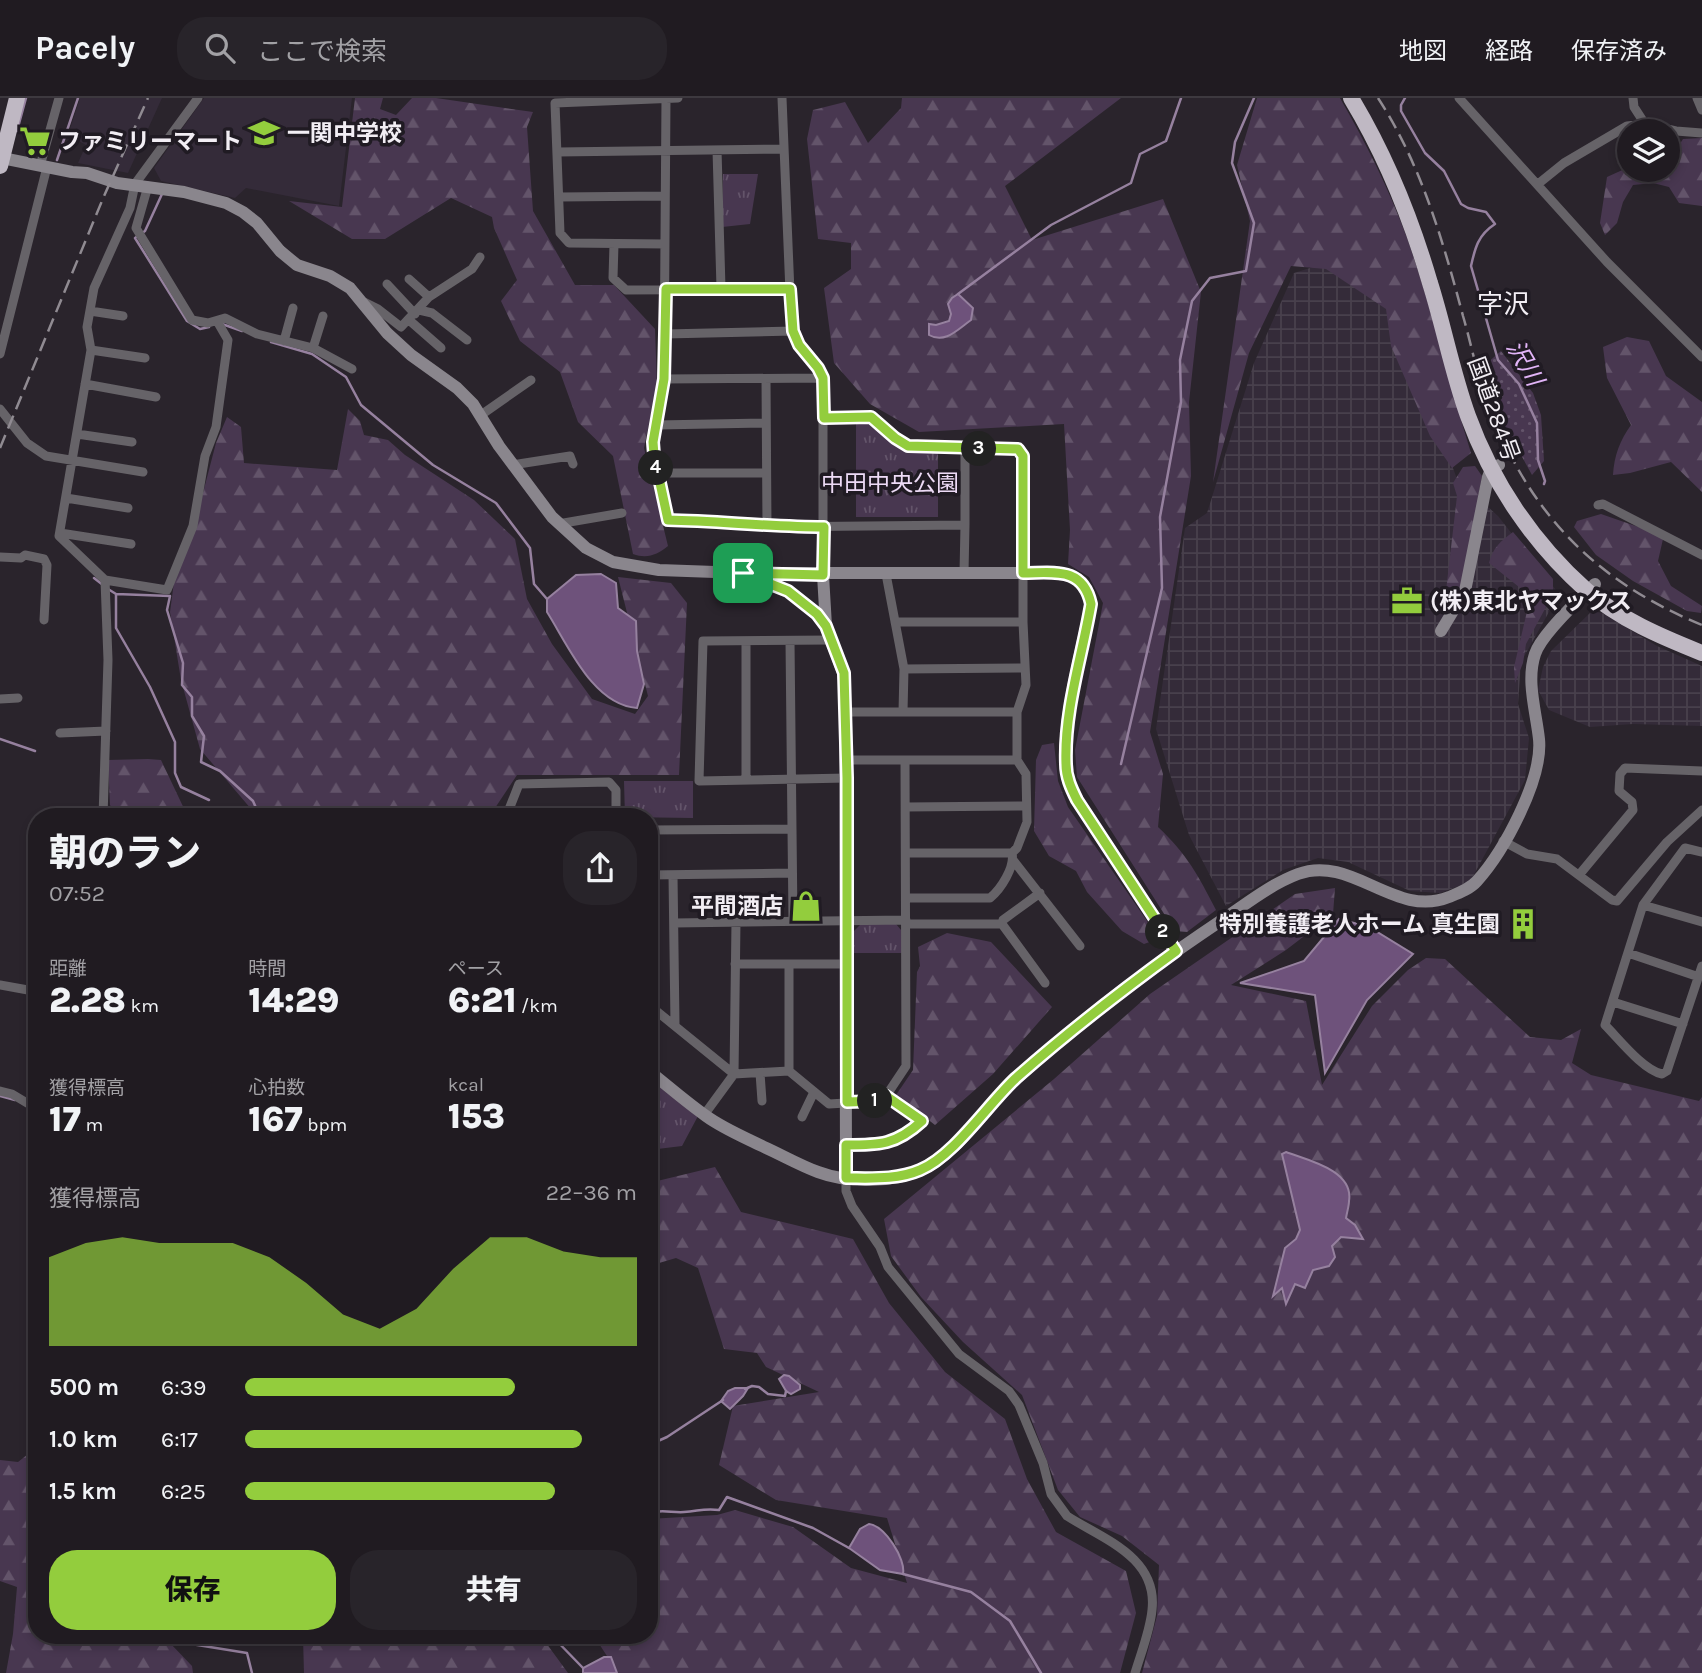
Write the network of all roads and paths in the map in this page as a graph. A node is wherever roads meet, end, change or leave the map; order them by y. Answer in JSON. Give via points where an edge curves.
{"nodes":[{"id":1,"x":17,"y":98,"type":"edge"},
{"id":2,"x":59,"y":98,"type":"edge"},
{"id":3,"x":678,"y":98,"type":"edge"},
{"id":4,"x":782,"y":98,"type":"edge"},
{"id":5,"x":1351,"y":98,"type":"edge"},
{"id":6,"x":1358,"y":98,"type":"edge"},
{"id":7,"x":1459,"y":98,"type":"edge"},
{"id":8,"x":1633,"y":98,"type":"edge"},
{"id":9,"x":1698,"y":98,"type":"edge"},
{"id":10,"x":197,"y":99,"type":"edge"},
{"id":11,"x":666,"y":99,"type":"edge"},
{"id":12,"x":1702,"y":110,"type":"edge"},
{"id":13,"x":1642,"y":119,"type":"edge"},
{"id":14,"x":1680,"y":131,"type":"edge"},
{"id":15,"x":1617,"y":132,"type":"edge"},
{"id":16,"x":1702,"y":133,"type":"edge"},
{"id":17,"x":783,"y":149,"type":"junction"},
{"id":18,"x":665,"y":150,"type":"junction"},
{"id":19,"x":717,"y":150,"type":"junction"},
{"id":20,"x":558,"y":152,"type":"junction"},
{"id":21,"x":1,"y":162,"type":"edge"},
{"id":22,"x":44,"y":166,"type":"junction"},
{"id":23,"x":1538,"y":184,"type":"junction"},
{"id":24,"x":141,"y":185,"type":"junction"},
{"id":25,"x":665,"y":196,"type":"junction"},
{"id":26,"x":559,"y":197,"type":"junction"},
{"id":27,"x":614,"y":244,"type":"junction"},
{"id":28,"x":665,"y":244,"type":"junction"},
{"id":29,"x":481,"y":257,"type":"dead end"},
{"id":30,"x":409,"y":279,"type":"dead end"},
{"id":31,"x":387,"y":284,"type":"dead end"},
{"id":32,"x":721,"y":288,"type":"junction"},
{"id":33,"x":666,"y":289,"type":"junction"},
{"id":34,"x":790,"y":289,"type":"junction"},
{"id":35,"x":429,"y":297,"type":"junction"},
{"id":36,"x":359,"y":299,"type":"junction"},
{"id":37,"x":293,"y":308,"type":"dead end"},
{"id":38,"x":90,"y":311,"type":"junction"},
{"id":39,"x":414,"y":314,"type":"junction"},
{"id":40,"x":123,"y":316,"type":"dead end"},
{"id":41,"x":323,"y":316,"type":"dead end"},
{"id":42,"x":217,"y":321,"type":"junction"},
{"id":43,"x":793,"y":331,"type":"junction"},
{"id":44,"x":665,"y":334,"type":"junction"},
{"id":45,"x":467,"y":340,"type":"dead end"},
{"id":46,"x":284,"y":341,"type":"junction"},
{"id":47,"x":313,"y":348,"type":"junction"},
{"id":48,"x":441,"y":348,"type":"dead end"},
{"id":49,"x":91,"y":350,"type":"junction"},
{"id":50,"x":0,"y":354,"type":"edge"},
{"id":51,"x":1702,"y":357,"type":"edge"},
{"id":52,"x":145,"y":358,"type":"dead end"},
{"id":53,"x":352,"y":369,"type":"dead end"},
{"id":54,"x":823,"y":378,"type":"junction"},
{"id":55,"x":664,"y":379,"type":"junction"},
{"id":56,"x":766,"y":379,"type":"junction"},
{"id":57,"x":531,"y":380,"type":"dead end"},
{"id":58,"x":85,"y":384,"type":"junction"},
{"id":59,"x":156,"y":397,"type":"dead end"},
{"id":60,"x":0,"y":410,"type":"edge"},
{"id":61,"x":481,"y":415,"type":"junction"},
{"id":62,"x":824,"y":418,"type":"junction"},
{"id":63,"x":766,"y":423,"type":"junction"},
{"id":64,"x":657,"y":425,"type":"junction"},
{"id":65,"x":77,"y":433,"type":"junction"},
{"id":66,"x":132,"y":442,"type":"dead end"},
{"id":67,"x":965,"y":449,"type":"junction"},
{"id":68,"x":73,"y":460,"type":"junction"},
{"id":69,"x":573,"y":464,"type":"dead end"},
{"id":70,"x":512,"y":465,"type":"junction"},
{"id":71,"x":1495,"y":467,"type":"junction"},
{"id":72,"x":143,"y":472,"type":"dead end"},
{"id":73,"x":657,"y":472,"type":"junction"},
{"id":74,"x":766,"y":472,"type":"junction"},
{"id":75,"x":66,"y":498,"type":"junction"},
{"id":76,"x":1598,"y":505,"type":"dead end"},
{"id":77,"x":128,"y":508,"type":"dead end"},
{"id":78,"x":622,"y":513,"type":"dead end"},
{"id":79,"x":558,"y":524,"type":"junction"},
{"id":80,"x":965,"y":525,"type":"junction"},
{"id":81,"x":767,"y":527,"type":"junction"},
{"id":82,"x":824,"y":527,"type":"junction"},
{"id":83,"x":60,"y":533,"type":"junction"},
{"id":84,"x":131,"y":544,"type":"dead end"},
{"id":85,"x":1702,"y":555,"type":"edge"},
{"id":86,"x":0,"y":558,"type":"edge"},
{"id":87,"x":743,"y":573,"type":"junction"},
{"id":88,"x":964,"y":573,"type":"junction"},
{"id":89,"x":1023,"y":573,"type":"junction"},
{"id":90,"x":886,"y":574,"type":"junction"},
{"id":91,"x":823,"y":575,"type":"junction"},
{"id":92,"x":105,"y":580,"type":"junction"},
{"id":93,"x":1591,"y":588,"type":"junction"},
{"id":94,"x":44,"y":620,"type":"dead end"},
{"id":95,"x":895,"y":622,"type":"junction"},
{"id":96,"x":1023,"y":622,"type":"junction"},
{"id":97,"x":826,"y":626,"type":"junction"},
{"id":98,"x":1441,"y":631,"type":"dead end"},
{"id":99,"x":831,"y":640,"type":"junction"},
{"id":100,"x":790,"y":641,"type":"junction"},
{"id":101,"x":746,"y":642,"type":"junction"},
{"id":102,"x":1702,"y":643,"type":"edge"},
{"id":103,"x":1702,"y":653,"type":"edge"},
{"id":104,"x":904,"y":668,"type":"junction"},
{"id":105,"x":1025,"y":668,"type":"junction"},
{"id":106,"x":18,"y":698,"type":"dead end"},
{"id":107,"x":0,"y":699,"type":"edge"},
{"id":108,"x":846,"y":712,"type":"junction"},
{"id":109,"x":904,"y":712,"type":"junction"},
{"id":110,"x":1017,"y":712,"type":"junction"},
{"id":111,"x":106,"y":731,"type":"junction"},
{"id":112,"x":60,"y":733,"type":"dead end"},
{"id":113,"x":846,"y":760,"type":"junction"},
{"id":114,"x":905,"y":760,"type":"junction"},
{"id":115,"x":1017,"y":760,"type":"junction"},
{"id":116,"x":1702,"y":771,"type":"edge"},
{"id":117,"x":847,"y":778,"type":"junction"},
{"id":118,"x":746,"y":780,"type":"junction"},
{"id":119,"x":791,"y":780,"type":"junction"},
{"id":120,"x":1026,"y":806,"type":"junction"},
{"id":121,"x":906,"y":807,"type":"junction"},
{"id":122,"x":103,"y":808,"type":"edge"},
{"id":123,"x":510,"y":808,"type":"edge"},
{"id":124,"x":616,"y":808,"type":"edge"},
{"id":125,"x":1702,"y":810,"type":"edge"},
{"id":126,"x":792,"y":829,"type":"junction"},
{"id":127,"x":658,"y":830,"type":"edge"},
{"id":128,"x":1503,"y":841,"type":"junction"},
{"id":129,"x":1702,"y":852,"type":"edge"},
{"id":130,"x":906,"y":853,"type":"junction"},
{"id":131,"x":1012,"y":856,"type":"junction"},
{"id":132,"x":793,"y":873,"type":"junction"},
{"id":133,"x":658,"y":875,"type":"edge"},
{"id":134,"x":673,"y":875,"type":"junction"},
{"id":135,"x":1579,"y":875,"type":"junction"},
{"id":136,"x":1040,"y":893,"type":"junction"},
{"id":137,"x":906,"y":898,"type":"junction"},
{"id":138,"x":1643,"y":905,"type":"junction"},
{"id":139,"x":846,"y":920,"type":"junction"},
{"id":140,"x":793,"y":921,"type":"junction"},
{"id":141,"x":736,"y":922,"type":"junction"},
{"id":142,"x":906,"y":922,"type":"junction"},
{"id":143,"x":1702,"y":922,"type":"edge"},
{"id":144,"x":674,"y":923,"type":"junction"},
{"id":145,"x":1002,"y":924,"type":"junction"},
{"id":146,"x":1080,"y":946,"type":"dead end"},
{"id":147,"x":1176,"y":951,"type":"junction"},
{"id":148,"x":1628,"y":953,"type":"junction"},
{"id":149,"x":735,"y":964,"type":"junction"},
{"id":150,"x":847,"y":964,"type":"junction"},
{"id":151,"x":789,"y":965,"type":"junction"},
{"id":152,"x":1702,"y":966,"type":"edge"},
{"id":153,"x":1699,"y":977,"type":"junction"},
{"id":154,"x":1045,"y":983,"type":"dead end"},
{"id":155,"x":0,"y":985,"type":"edge"},
{"id":156,"x":28,"y":989,"type":"edge"},
{"id":157,"x":1613,"y":1002,"type":"junction"},
{"id":158,"x":658,"y":1011,"type":"edge"},
{"id":159,"x":675,"y":1024,"type":"junction"},
{"id":160,"x":1684,"y":1024,"type":"junction"},
{"id":161,"x":789,"y":1071,"type":"junction"},
{"id":162,"x":760,"y":1073,"type":"junction"},
{"id":163,"x":734,"y":1074,"type":"junction"},
{"id":164,"x":658,"y":1078,"type":"edge"},
{"id":165,"x":0,"y":1091,"type":"edge"},
{"id":166,"x":814,"y":1092,"type":"junction"},
{"id":167,"x":886,"y":1096,"type":"junction"},
{"id":168,"x":762,"y":1101,"type":"dead end"},
{"id":169,"x":847,"y":1102,"type":"junction"},
{"id":170,"x":28,"y":1104,"type":"edge"},
{"id":171,"x":704,"y":1115,"type":"junction"},
{"id":172,"x":802,"y":1117,"type":"dead end"},
{"id":173,"x":846,"y":1145,"type":"junction"},
{"id":174,"x":846,"y":1178,"type":"junction"},
{"id":175,"x":1135,"y":1673,"type":"edge"}],
"edges":[{"from":1,"to":21,"type":"highway"},
{"from":2,"to":22,"type":"street"},
{"from":3,"to":11,"type":"street"},
{"from":4,"to":17,"type":"street"},
{"from":5,"to":71,"type":"highway","name":"国道284号","via":[[1382,154],[1408,216],[1468,416]]},
{"from":6,"to":71,"type":"highway","name":"国道284号","via":[[1400,177],[1431,254],[1476,416]]},
{"from":7,"to":23,"type":"street"},
{"from":8,"to":13,"type":"street"},
{"from":9,"to":12,"type":"street"},
{"from":10,"to":24,"type":"street"},
{"from":11,"to":18,"type":"street"},
{"from":11,"to":20,"type":"street","via":[[555,103]]},
{"from":14,"to":16,"type":"street"},
{"from":15,"to":23,"type":"street"},
{"from":17,"to":19,"type":"street"},
{"from":17,"to":34,"type":"street"},
{"from":18,"to":19,"type":"street"},
{"from":18,"to":20,"type":"street"},
{"from":18,"to":25,"type":"street"},
{"from":19,"to":32,"type":"street"},
{"from":20,"to":26,"type":"street"},
{"from":21,"to":22,"type":"street"},
{"from":22,"to":24,"type":"street"},
{"from":22,"to":50,"type":"street"},
{"from":23,"to":51,"type":"street","via":[[1607,262]]},
{"from":24,"to":36,"type":"street","via":[[234,207],[257,223],[297,265],[331,276]]},
{"from":24,"to":38,"type":"street","via":[[93,288]]},
{"from":24,"to":42,"type":"street","via":[[136,228],[192,320]]},
{"from":25,"to":26,"type":"street"},
{"from":25,"to":28,"type":"street"},
{"from":26,"to":27,"type":"street","via":[[560,233],[569,243]]},
{"from":27,"to":28,"type":"street"},
{"from":27,"to":33,"type":"street","via":[[613,278],[626,290]]},
{"from":28,"to":33,"type":"street"},
{"from":29,"to":35,"type":"street","via":[[472,269]]},
{"from":30,"to":35,"type":"street"},
{"from":31,"to":39,"type":"street"},
{"from":32,"to":33,"type":"street"},
{"from":32,"to":34,"type":"street"},
{"from":33,"to":44,"type":"street"},
{"from":34,"to":43,"type":"street"},
{"from":35,"to":39,"type":"street"},
{"from":36,"to":39,"type":"street","via":[[401,327]]},
{"from":36,"to":61,"type":"street","via":[[387,333],[457,388]]},
{"from":37,"to":46,"type":"street"},
{"from":38,"to":40,"type":"street"},
{"from":38,"to":49,"type":"street"},
{"from":39,"to":45,"type":"street","via":[[432,313]]},
{"from":39,"to":48,"type":"street"},
{"from":41,"to":47,"type":"street"},
{"from":42,"to":46,"type":"street","via":[[225,318]]},
{"from":42,"to":92,"type":"street","via":[[228,340],[216,427],[205,456],[194,526],[167,590]]},
{"from":43,"to":44,"type":"street"},
{"from":43,"to":54,"type":"street"},
{"from":44,"to":55,"type":"street"},
{"from":46,"to":47,"type":"street"},
{"from":47,"to":53,"type":"street"},
{"from":49,"to":52,"type":"street"},
{"from":49,"to":58,"type":"street"},
{"from":54,"to":56,"type":"street"},
{"from":54,"to":62,"type":"street"},
{"from":55,"to":56,"type":"street"},
{"from":55,"to":64,"type":"street"},
{"from":56,"to":63,"type":"street"},
{"from":57,"to":61,"type":"street"},
{"from":58,"to":59,"type":"street"},
{"from":58,"to":65,"type":"street"},
{"from":60,"to":68,"type":"street","via":[[35,450]]},
{"from":61,"to":70,"type":"street"},
{"from":62,"to":67,"type":"street","via":[[871,417],[908,446]]},
{"from":62,"to":82,"type":"street"},
{"from":63,"to":64,"type":"street"},
{"from":63,"to":74,"type":"street"},
{"from":64,"to":73,"type":"street"},
{"from":65,"to":66,"type":"street"},
{"from":65,"to":68,"type":"street"},
{"from":67,"to":80,"type":"street"},
{"from":67,"to":89,"type":"street","via":[[1018,449],[1023,456]]},
{"from":68,"to":72,"type":"street"},
{"from":68,"to":75,"type":"street"},
{"from":69,"to":70,"type":"street","via":[[570,456]]},
{"from":70,"to":79,"type":"street"},
{"from":71,"to":93,"type":"highway","name":"国道284号","via":[[1529,529]]},
{"from":71,"to":98,"type":"street","via":[[1465,591]]},
{"from":73,"to":74,"type":"street"},
{"from":73,"to":81,"type":"street","via":[[668,520]]},
{"from":74,"to":81,"type":"street"},
{"from":75,"to":77,"type":"street"},
{"from":75,"to":83,"type":"street"},
{"from":76,"to":85,"type":"street"},
{"from":78,"to":79,"type":"street"},
{"from":79,"to":87,"type":"street","via":[[586,548],[613,562],[659,570]]},
{"from":80,"to":82,"type":"street"},
{"from":80,"to":88,"type":"street"},
{"from":81,"to":82,"type":"street"},
{"from":82,"to":91,"type":"street"},
{"from":83,"to":84,"type":"street"},
{"from":83,"to":92,"type":"street"},
{"from":86,"to":94,"type":"street","via":[[25,555],[44,559]]},
{"from":87,"to":91,"type":"street"},
{"from":87,"to":97,"type":"street","via":[[788,591]]},
{"from":88,"to":89,"type":"street"},
{"from":88,"to":90,"type":"street"},
{"from":89,"to":96,"type":"street"},
{"from":89,"to":147,"type":"street","via":[[1070,574],[1079,579],[1089,597],[1068,731],[1069,782]]},
{"from":90,"to":91,"type":"street"},
{"from":90,"to":95,"type":"street"},
{"from":91,"to":97,"type":"street"},
{"from":92,"to":111,"type":"street"},
{"from":93,"to":102,"type":"highway","name":"国道284号"},
{"from":93,"to":103,"type":"highway","name":"国道284号","via":[[1650,631]]},
{"from":93,"to":128,"type":"street","via":[[1546,635],[1534,657],[1531,686],[1538,761],[1529,793]]},
{"from":95,"to":96,"type":"street"},
{"from":95,"to":104,"type":"street"},
{"from":96,"to":105,"type":"street"},
{"from":97,"to":99,"type":"street"},
{"from":99,"to":100,"type":"street"},
{"from":99,"to":108,"type":"street","via":[[844,673]]},
{"from":100,"to":101,"type":"street"},
{"from":100,"to":119,"type":"street"},
{"from":101,"to":118,"type":"street"},
{"from":101,"to":118,"type":"street","via":[[703,641],[699,781]]},
{"from":104,"to":105,"type":"street"},
{"from":104,"to":109,"type":"street"},
{"from":105,"to":110,"type":"street","via":[[1026,685]]},
{"from":106,"to":107,"type":"street"},
{"from":108,"to":109,"type":"street"},
{"from":108,"to":113,"type":"street"},
{"from":109,"to":110,"type":"street"},
{"from":110,"to":115,"type":"street"},
{"from":111,"to":112,"type":"street"},
{"from":111,"to":122,"type":"street"},
{"from":113,"to":114,"type":"street"},
{"from":113,"to":117,"type":"street"},
{"from":114,"to":115,"type":"street"},
{"from":114,"to":121,"type":"street"},
{"from":115,"to":120,"type":"street","via":[[1026,774]]},
{"from":116,"to":135,"type":"street","via":[[1625,768],[1619,791],[1632,802],[1633,810]]},
{"from":117,"to":119,"type":"street"},
{"from":117,"to":139,"type":"street"},
{"from":118,"to":119,"type":"street"},
{"from":119,"to":126,"type":"street"},
{"from":120,"to":121,"type":"street"},
{"from":120,"to":131,"type":"street","via":[[1027,822]]},
{"from":121,"to":130,"type":"street"},
{"from":123,"to":124,"type":"street","via":[[519,784],[609,782],[616,790]]},
{"from":125,"to":135,"type":"street","via":[[1667,842],[1617,901]]},
{"from":126,"to":127,"type":"street"},
{"from":126,"to":132,"type":"street"},
{"from":128,"to":135,"type":"street","via":[[1527,854],[1557,859]]},
{"from":128,"to":147,"type":"street","via":[[1475,884],[1443,900],[1408,901],[1353,876],[1321,870],[1302,873],[1279,883]]},
{"from":129,"to":138,"type":"street","via":[[1685,848]]},
{"from":130,"to":131,"type":"street"},
{"from":130,"to":137,"type":"street"},
{"from":131,"to":136,"type":"street"},
{"from":131,"to":137,"type":"street","via":[[998,892],[990,898]]},
{"from":132,"to":134,"type":"street"},
{"from":132,"to":140,"type":"street"},
{"from":133,"to":134,"type":"street"},
{"from":134,"to":144,"type":"street"},
{"from":136,"to":145,"type":"street"},
{"from":136,"to":146,"type":"street"},
{"from":137,"to":142,"type":"street"},
{"from":138,"to":143,"type":"street"},
{"from":138,"to":148,"type":"street"},
{"from":139,"to":140,"type":"street"},
{"from":139,"to":142,"type":"street"},
{"from":139,"to":150,"type":"street"},
{"from":140,"to":141,"type":"street"},
{"from":141,"to":144,"type":"street"},
{"from":141,"to":149,"type":"street"},
{"from":142,"to":145,"type":"street"},
{"from":142,"to":167,"type":"street","via":[[906,1066]]},
{"from":144,"to":159,"type":"street"},
{"from":145,"to":154,"type":"street"},
{"from":147,"to":174,"type":"street","via":[[1016,1079],[938,1159],[897,1177]]},
{"from":148,"to":153,"type":"street"},
{"from":148,"to":157,"type":"street"},
{"from":149,"to":151,"type":"street"},
{"from":149,"to":163,"type":"street"},
{"from":150,"to":151,"type":"street"},
{"from":150,"to":169,"type":"street"},
{"from":151,"to":161,"type":"street"},
{"from":152,"to":153,"type":"street"},
{"from":153,"to":160,"type":"street"},
{"from":155,"to":156,"type":"street"},
{"from":157,"to":160,"type":"street"},
{"from":157,"to":160,"type":"street","via":[[1605,1025],[1646,1065],[1662,1074]]},
{"from":158,"to":159,"type":"street"},
{"from":159,"to":163,"type":"street"},
{"from":161,"to":162,"type":"street"},
{"from":161,"to":166,"type":"street"},
{"from":162,"to":163,"type":"street"},
{"from":162,"to":168,"type":"street"},
{"from":163,"to":171,"type":"street"},
{"from":164,"to":171,"type":"street"},
{"from":165,"to":170,"type":"street"},
{"from":166,"to":169,"type":"street","via":[[829,1104]]},
{"from":166,"to":172,"type":"street"},
{"from":167,"to":169,"type":"street","via":[[879,1101]]},
{"from":167,"to":173,"type":"street","via":[[922,1121],[894,1141]]},
{"from":169,"to":173,"type":"street"},
{"from":171,"to":174,"type":"street","via":[[811,1169]]},
{"from":173,"to":174,"type":"street"},
{"from":174,"to":175,"type":"street","via":[[852,1206],[888,1266],[959,1354],[1009,1391],[1019,1405],[1051,1494],[1066,1516],[1142,1565],[1152,1587],[1152,1610]]}]}
